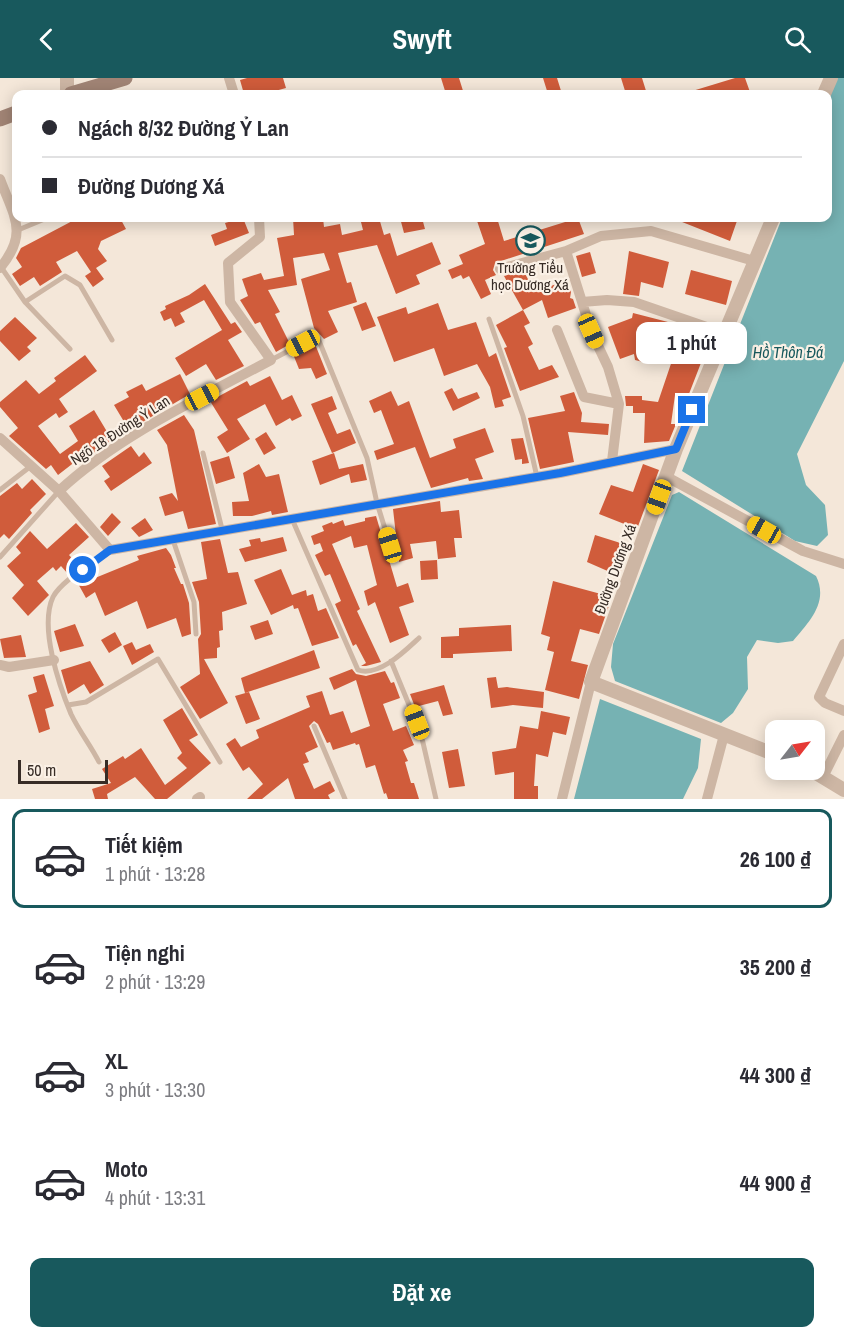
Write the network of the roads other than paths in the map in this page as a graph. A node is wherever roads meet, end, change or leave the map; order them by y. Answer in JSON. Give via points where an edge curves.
{"nodes":[{"id":1,"x":125,"y":78,"type":"edge"},
{"id":2,"x":83,"y":90,"type":"edge"},
{"id":3,"x":0,"y":179,"type":"edge"},
{"id":4,"x":12,"y":213,"type":"edge"},
{"id":5,"x":15,"y":222,"type":"edge"},
{"id":6,"x":37,"y":222,"type":"edge"},
{"id":7,"x":260,"y":222,"type":"edge"},
{"id":8,"x":770,"y":222,"type":"edge"},
{"id":9,"x":18,"y":230,"type":"junction"},
{"id":10,"x":566,"y":251,"type":"junction"},
{"id":11,"x":754,"y":261,"type":"junction"},
{"id":12,"x":1,"y":268,"type":"edge"},
{"id":13,"x":500,"y":269,"type":"dead end"},
{"id":14,"x":25,"y":302,"type":"junction"},
{"id":15,"x":582,"y":302,"type":"junction"},
{"id":16,"x":489,"y":319,"type":"dead end"},
{"id":17,"x":557,"y":330,"type":"dead end"},
{"id":18,"x":724,"y":333,"type":"junction"},
{"id":19,"x":112,"y":340,"type":"dead end"},
{"id":20,"x":70,"y":349,"type":"dead end"},
{"id":21,"x":271,"y":360,"type":"junction"},
{"id":22,"x":619,"y":404,"type":"junction"},
{"id":23,"x":0,"y":439,"type":"edge"},
{"id":24,"x":676,"y":449,"type":"junction"},
{"id":25,"x":203,"y":453,"type":"dead end"},
{"id":26,"x":612,"y":461,"type":"junction"},
{"id":27,"x":31,"y":466,"type":"junction"},
{"id":28,"x":537,"y":477,"type":"junction"},
{"id":29,"x":667,"y":477,"type":"junction"},
{"id":30,"x":0,"y":490,"type":"edge"},
{"id":31,"x":59,"y":491,"type":"junction"},
{"id":32,"x":377,"y":503,"type":"junction"},
{"id":33,"x":291,"y":518,"type":"junction"},
{"id":34,"x":222,"y":529,"type":"junction"},
{"id":35,"x":173,"y":538,"type":"junction"},
{"id":36,"x":390,"y":545,"type":"dead end"},
{"id":37,"x":110,"y":550,"type":"junction"},
{"id":38,"x":0,"y":557,"type":"edge"},
{"id":39,"x":844,"y":564,"type":"edge"},
{"id":40,"x":196,"y":634,"type":"dead end"},
{"id":41,"x":419,"y":638,"type":"dead end"},
{"id":42,"x":844,"y":644,"type":"edge"},
{"id":43,"x":54,"y":660,"type":"junction"},
{"id":44,"x":391,"y":661,"type":"junction"},
{"id":45,"x":0,"y":665,"type":"edge"},
{"id":46,"x":591,"y":682,"type":"junction"},
{"id":47,"x":68,"y":705,"type":"junction"},
{"id":48,"x":844,"y":711,"type":"edge"},
{"id":49,"x":314,"y":726,"type":"dead end"},
{"id":50,"x":722,"y":734,"type":"junction"},
{"id":51,"x":844,"y":735,"type":"edge"},
{"id":52,"x":765,"y":751,"type":"edge"},
{"id":53,"x":99,"y":762,"type":"dead end"},
{"id":54,"x":220,"y":762,"type":"dead end"},
{"id":55,"x":825,"y":762,"type":"edge"},
{"id":56,"x":825,"y":778,"type":"edge"},
{"id":57,"x":844,"y":790,"type":"edge"},
{"id":58,"x":345,"y":799,"type":"edge"},
{"id":59,"x":435,"y":799,"type":"edge"},
{"id":60,"x":562,"y":799,"type":"edge"},
{"id":61,"x":708,"y":799,"type":"edge"}],
"edges":[{"from":1,"to":2,"type":"main road"},
{"from":3,"to":4,"type":"street"},
{"from":5,"to":9,"type":"street"},
{"from":6,"to":9,"type":"lane"},
{"from":7,"to":21,"type":"street","via":[[260,237],[228,263],[230,303]]},
{"from":8,"to":11,"type":"street","name":"Đường Dương Xá"},
{"from":9,"to":12,"type":"street","via":[[14,248]]},
{"from":10,"to":11,"type":"street","via":[[601,236],[651,231]]},
{"from":10,"to":13,"type":"street"},
{"from":10,"to":15,"type":"street"},
{"from":11,"to":18,"type":"street","name":"Đường Dương Xá"},
{"from":12,"to":14,"type":"lane"},
{"from":14,"to":19,"type":"lane","via":[[65,276],[80,285]]},
{"from":14,"to":20,"type":"lane"},
{"from":15,"to":18,"type":"street","via":[[634,302]]},
{"from":15,"to":22,"type":"street"},
{"from":16,"to":28,"type":"lane","via":[[523,416]]},
{"from":17,"to":22,"type":"street","via":[[584,397]]},
{"from":18,"to":24,"type":"street","name":"Đường Dương Xá"},
{"from":21,"to":31,"type":"street","name":"Ngõ 18 Đường Ỷ Lan","via":[[162,419],[82,469]]},
{"from":21,"to":32,"type":"lane","via":[[317,336],[367,458]]},
{"from":22,"to":26,"type":"street"},
{"from":23,"to":27,"type":"street"},
{"from":24,"to":26,"type":"street"},
{"from":24,"to":29,"type":"street","name":"Đường Dương Xá"},
{"from":25,"to":34,"type":"lane"},
{"from":26,"to":28,"type":"street"},
{"from":27,"to":30,"type":"lane"},
{"from":27,"to":31,"type":"street"},
{"from":28,"to":32,"type":"street"},
{"from":29,"to":39,"type":"street","via":[[804,552]]},
{"from":29,"to":46,"type":"street","name":"Đường Dương Xá"},
{"from":31,"to":37,"type":"street"},
{"from":31,"to":38,"type":"lane"},
{"from":32,"to":33,"type":"street"},
{"from":32,"to":36,"type":"lane"},
{"from":33,"to":34,"type":"street"},
{"from":33,"to":44,"type":"lane","via":[[358,670],[365,672]]},
{"from":34,"to":35,"type":"street"},
{"from":35,"to":37,"type":"street"},
{"from":35,"to":40,"type":"lane","via":[[192,593]]},
{"from":37,"to":43,"type":"lane","via":[[53,596],[47,619]]},
{"from":41,"to":44,"type":"lane"},
{"from":42,"to":48,"type":"street","via":[[819,698]]},
{"from":43,"to":45,"type":"street"},
{"from":43,"to":47,"type":"lane"},
{"from":44,"to":59,"type":"lane","via":[[421,734]]},
{"from":46,"to":50,"type":"street"},
{"from":46,"to":60,"type":"street"},
{"from":47,"to":53,"type":"lane"},
{"from":47,"to":54,"type":"lane","via":[[86,702],[158,658]]},
{"from":49,"to":58,"type":"lane"},
{"from":50,"to":52,"type":"street"},
{"from":50,"to":61,"type":"street"},
{"from":51,"to":55,"type":"street"},
{"from":56,"to":57,"type":"street"}]}
